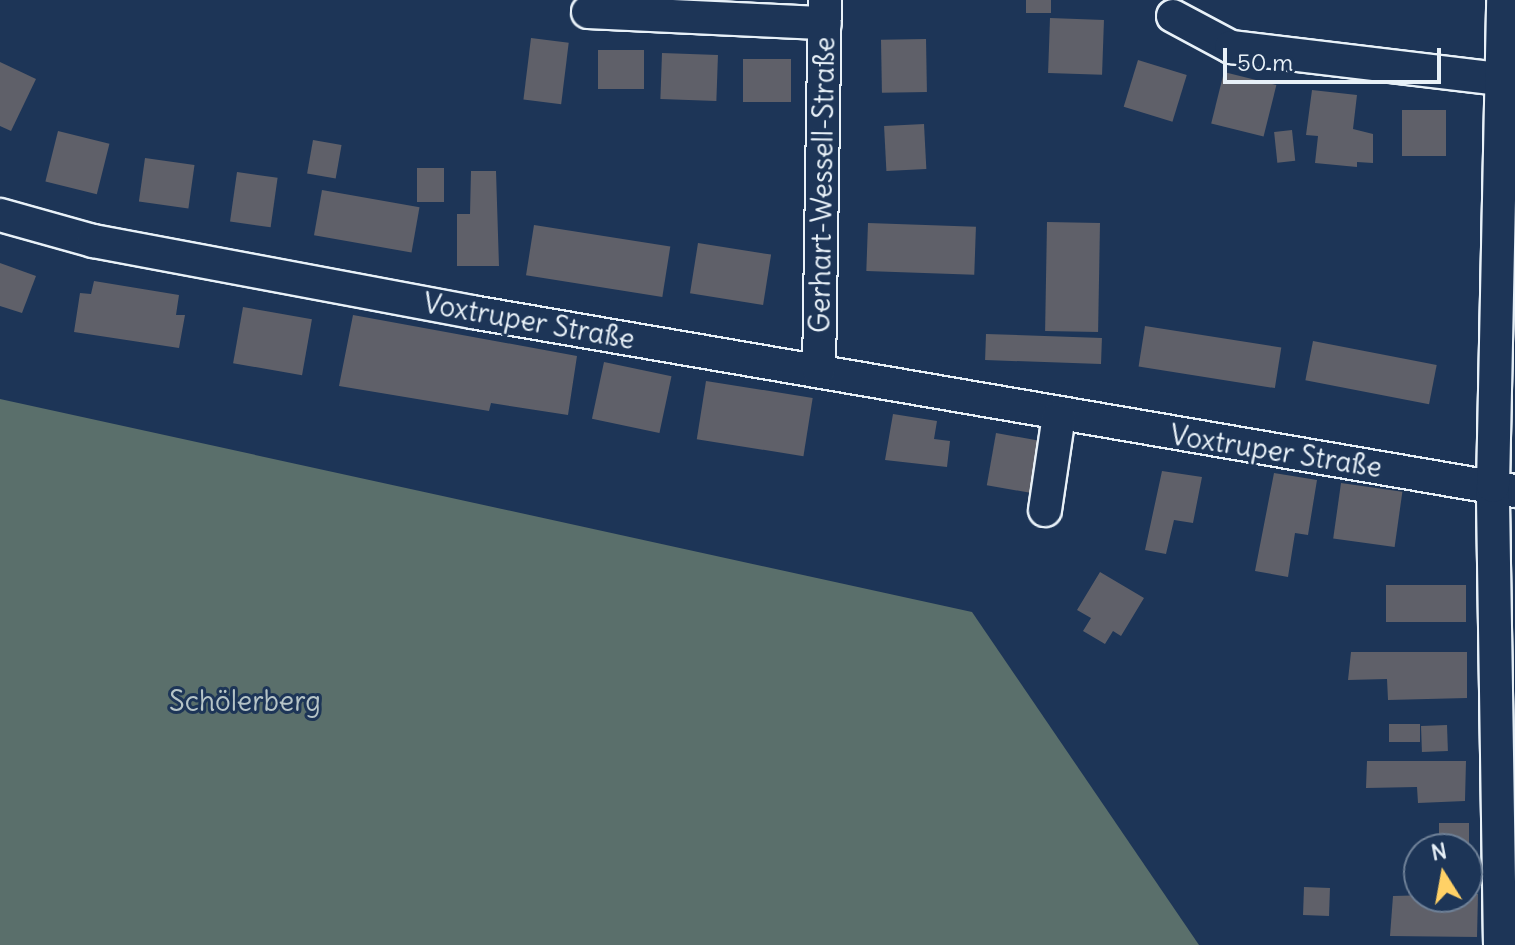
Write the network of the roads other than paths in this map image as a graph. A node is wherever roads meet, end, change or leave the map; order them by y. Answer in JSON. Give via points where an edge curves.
{"nodes":[{"id":1,"x":1503,"y":0,"type":"edge"},
{"id":2,"x":588,"y":12,"type":"dead end"},
{"id":3,"x":825,"y":12,"type":"edge"},
{"id":4,"x":1173,"y":16,"type":"dead end"},
{"id":5,"x":1500,"y":79,"type":"junction"},
{"id":6,"x":0,"y":215,"type":"edge"},
{"id":7,"x":819,"y":371,"type":"junction"},
{"id":8,"x":1059,"y":415,"type":"junction"},
{"id":9,"x":1504,"y":488,"type":"edge"},
{"id":10,"x":1045,"y":510,"type":"dead end"},
{"id":11,"x":1500,"y":945,"type":"edge"}],
"edges":[{"from":1,"to":5,"type":"street"},
{"from":2,"to":3,"type":"street"},
{"from":3,"to":7,"type":"street","name":"Gerhart-Wessell-Straße"},
{"from":4,"to":5,"type":"street","via":[[1231,47]]},
{"from":5,"to":9,"type":"street"},
{"from":6,"to":7,"type":"street","name":"Voxtruper Straße","via":[[93,241]]},
{"from":7,"to":8,"type":"street","name":"Voxtruper Straße"},
{"from":8,"to":9,"type":"street","name":"Voxtruper Straße"},
{"from":8,"to":10,"type":"street"},
{"from":9,"to":11,"type":"street"}]}
